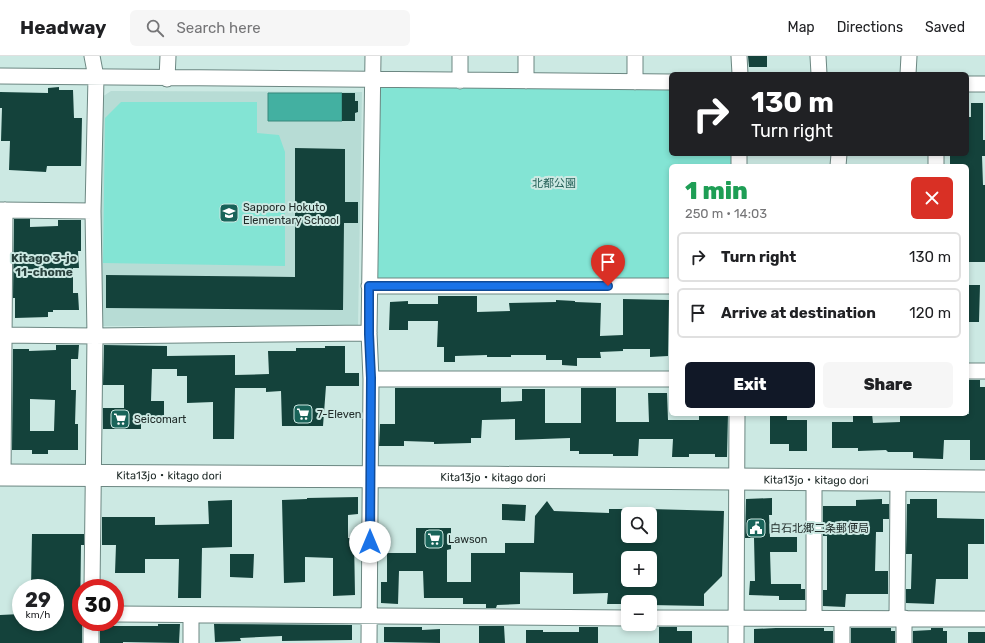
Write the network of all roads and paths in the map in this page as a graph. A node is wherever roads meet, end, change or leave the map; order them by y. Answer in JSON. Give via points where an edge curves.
{"nodes":[{"id":1,"x":92,"y":56,"type":"edge"},
{"id":2,"x":168,"y":56,"type":"edge"},
{"id":3,"x":373,"y":56,"type":"edge"},
{"id":4,"x":460,"y":56,"type":"edge"},
{"id":5,"x":526,"y":56,"type":"edge"},
{"id":6,"x":635,"y":56,"type":"edge"},
{"id":7,"x":739,"y":56,"type":"edge"},
{"id":8,"x":818,"y":56,"type":"edge"},
{"id":9,"x":909,"y":56,"type":"edge"},
{"id":10,"x":740,"y":72,"type":"edge"},
{"id":11,"x":818,"y":72,"type":"edge"},
{"id":12,"x":908,"y":72,"type":"edge"},
{"id":13,"x":0,"y":76,"type":"edge"},
{"id":14,"x":96,"y":77,"type":"junction"},
{"id":15,"x":167,"y":78,"type":"junction"},
{"id":16,"x":373,"y":81,"type":"junction"},
{"id":17,"x":460,"y":81,"type":"junction"},
{"id":18,"x":526,"y":81,"type":"junction"},
{"id":19,"x":635,"y":82,"type":"junction"},
{"id":20,"x":669,"y":82,"type":"edge"},
{"id":21,"x":969,"y":84,"type":"edge"},
{"id":22,"x":985,"y":84,"type":"edge"},
{"id":23,"x":3,"y":210,"type":"edge"},
{"id":24,"x":93,"y":211,"type":"junction"},
{"id":25,"x":369,"y":286,"type":"junction"},
{"id":26,"x":669,"y":286,"type":"edge"},
{"id":27,"x":369,"y":334,"type":"junction"},
{"id":28,"x":2,"y":335,"type":"edge"},
{"id":29,"x":95,"y":336,"type":"junction"},
{"id":30,"x":969,"y":371,"type":"edge"},
{"id":31,"x":985,"y":371,"type":"edge"},
{"id":32,"x":371,"y":378,"type":"junction"},
{"id":33,"x":669,"y":379,"type":"edge"},
{"id":34,"x":737,"y":416,"type":"edge"},
{"id":35,"x":1,"y":475,"type":"edge"},
{"id":36,"x":93,"y":476,"type":"junction"},
{"id":37,"x":370,"y":477,"type":"junction"},
{"id":38,"x":736,"y":480,"type":"junction"},
{"id":39,"x":898,"y":480,"type":"junction"},
{"id":40,"x":814,"y":481,"type":"junction"},
{"id":41,"x":985,"y":481,"type":"edge"},
{"id":42,"x":92,"y":579,"type":"edge"},
{"id":43,"x":124,"y":614,"type":"edge"},
{"id":44,"x":191,"y":615,"type":"junction"},
{"id":45,"x":370,"y":616,"type":"junction"},
{"id":46,"x":621,"y":618,"type":"edge"},
{"id":47,"x":657,"y":618,"type":"edge"},
{"id":48,"x":814,"y":618,"type":"junction"},
{"id":49,"x":842,"y":618,"type":"junction"},
{"id":50,"x":901,"y":618,"type":"junction"},
{"id":51,"x":736,"y":619,"type":"junction"},
{"id":52,"x":985,"y":619,"type":"edge"},
{"id":53,"x":91,"y":631,"type":"edge"},
{"id":54,"x":91,"y":643,"type":"edge"},
{"id":55,"x":191,"y":643,"type":"edge"},
{"id":56,"x":369,"y":643,"type":"edge"},
{"id":57,"x":736,"y":643,"type":"edge"},
{"id":58,"x":842,"y":643,"type":"edge"},
{"id":59,"x":904,"y":643,"type":"edge"}],
"edges":[{"from":1,"to":14,"type":"street"},
{"from":2,"to":15,"type":"street"},
{"from":3,"to":16,"type":"street"},
{"from":4,"to":17,"type":"street"},
{"from":5,"to":18,"type":"street"},
{"from":6,"to":19,"type":"street"},
{"from":7,"to":10,"type":"street"},
{"from":8,"to":11,"type":"street"},
{"from":9,"to":12,"type":"street"},
{"from":13,"to":14,"type":"street"},
{"from":14,"to":15,"type":"street"},
{"from":14,"to":24,"type":"street"},
{"from":15,"to":16,"type":"street"},
{"from":16,"to":17,"type":"street"},
{"from":16,"to":25,"type":"street"},
{"from":17,"to":18,"type":"street"},
{"from":18,"to":19,"type":"street"},
{"from":19,"to":20,"type":"street"},
{"from":21,"to":22,"type":"street"},
{"from":23,"to":24,"type":"street"},
{"from":23,"to":28,"type":"street"},
{"from":24,"to":29,"type":"street"},
{"from":25,"to":26,"type":"street"},
{"from":25,"to":27,"type":"street"},
{"from":27,"to":29,"type":"street"},
{"from":27,"to":32,"type":"street"},
{"from":28,"to":29,"type":"street"},
{"from":28,"to":35,"type":"street"},
{"from":29,"to":36,"type":"street"},
{"from":30,"to":31,"type":"street"},
{"from":32,"to":33,"type":"street"},
{"from":32,"to":37,"type":"street"},
{"from":34,"to":38,"type":"street"},
{"from":35,"to":36,"type":"main road","name":"Kita13jo・kitago dori"},
{"from":36,"to":37,"type":"main road","name":"Kita13jo・kitago dori"},
{"from":36,"to":42,"type":"street"},
{"from":37,"to":38,"type":"main road","name":"Kita13jo・kitago dori"},
{"from":37,"to":45,"type":"street"},
{"from":38,"to":40,"type":"main road","name":"Kita13jo・kitago dori"},
{"from":38,"to":51,"type":"street"},
{"from":39,"to":40,"type":"main road","name":"Kita13jo・kitago dori"},
{"from":39,"to":41,"type":"main road","name":"Kita13jo・kitago dori"},
{"from":39,"to":50,"type":"street"},
{"from":40,"to":48,"type":"street"},
{"from":43,"to":44,"type":"street"},
{"from":44,"to":45,"type":"street"},
{"from":44,"to":55,"type":"street"},
{"from":45,"to":46,"type":"street"},
{"from":45,"to":56,"type":"street"},
{"from":47,"to":51,"type":"street"},
{"from":48,"to":49,"type":"street"},
{"from":48,"to":51,"type":"street"},
{"from":49,"to":50,"type":"street"},
{"from":49,"to":58,"type":"street"},
{"from":50,"to":52,"type":"street"},
{"from":50,"to":59,"type":"street"},
{"from":51,"to":57,"type":"street"},
{"from":53,"to":54,"type":"street"}]}
